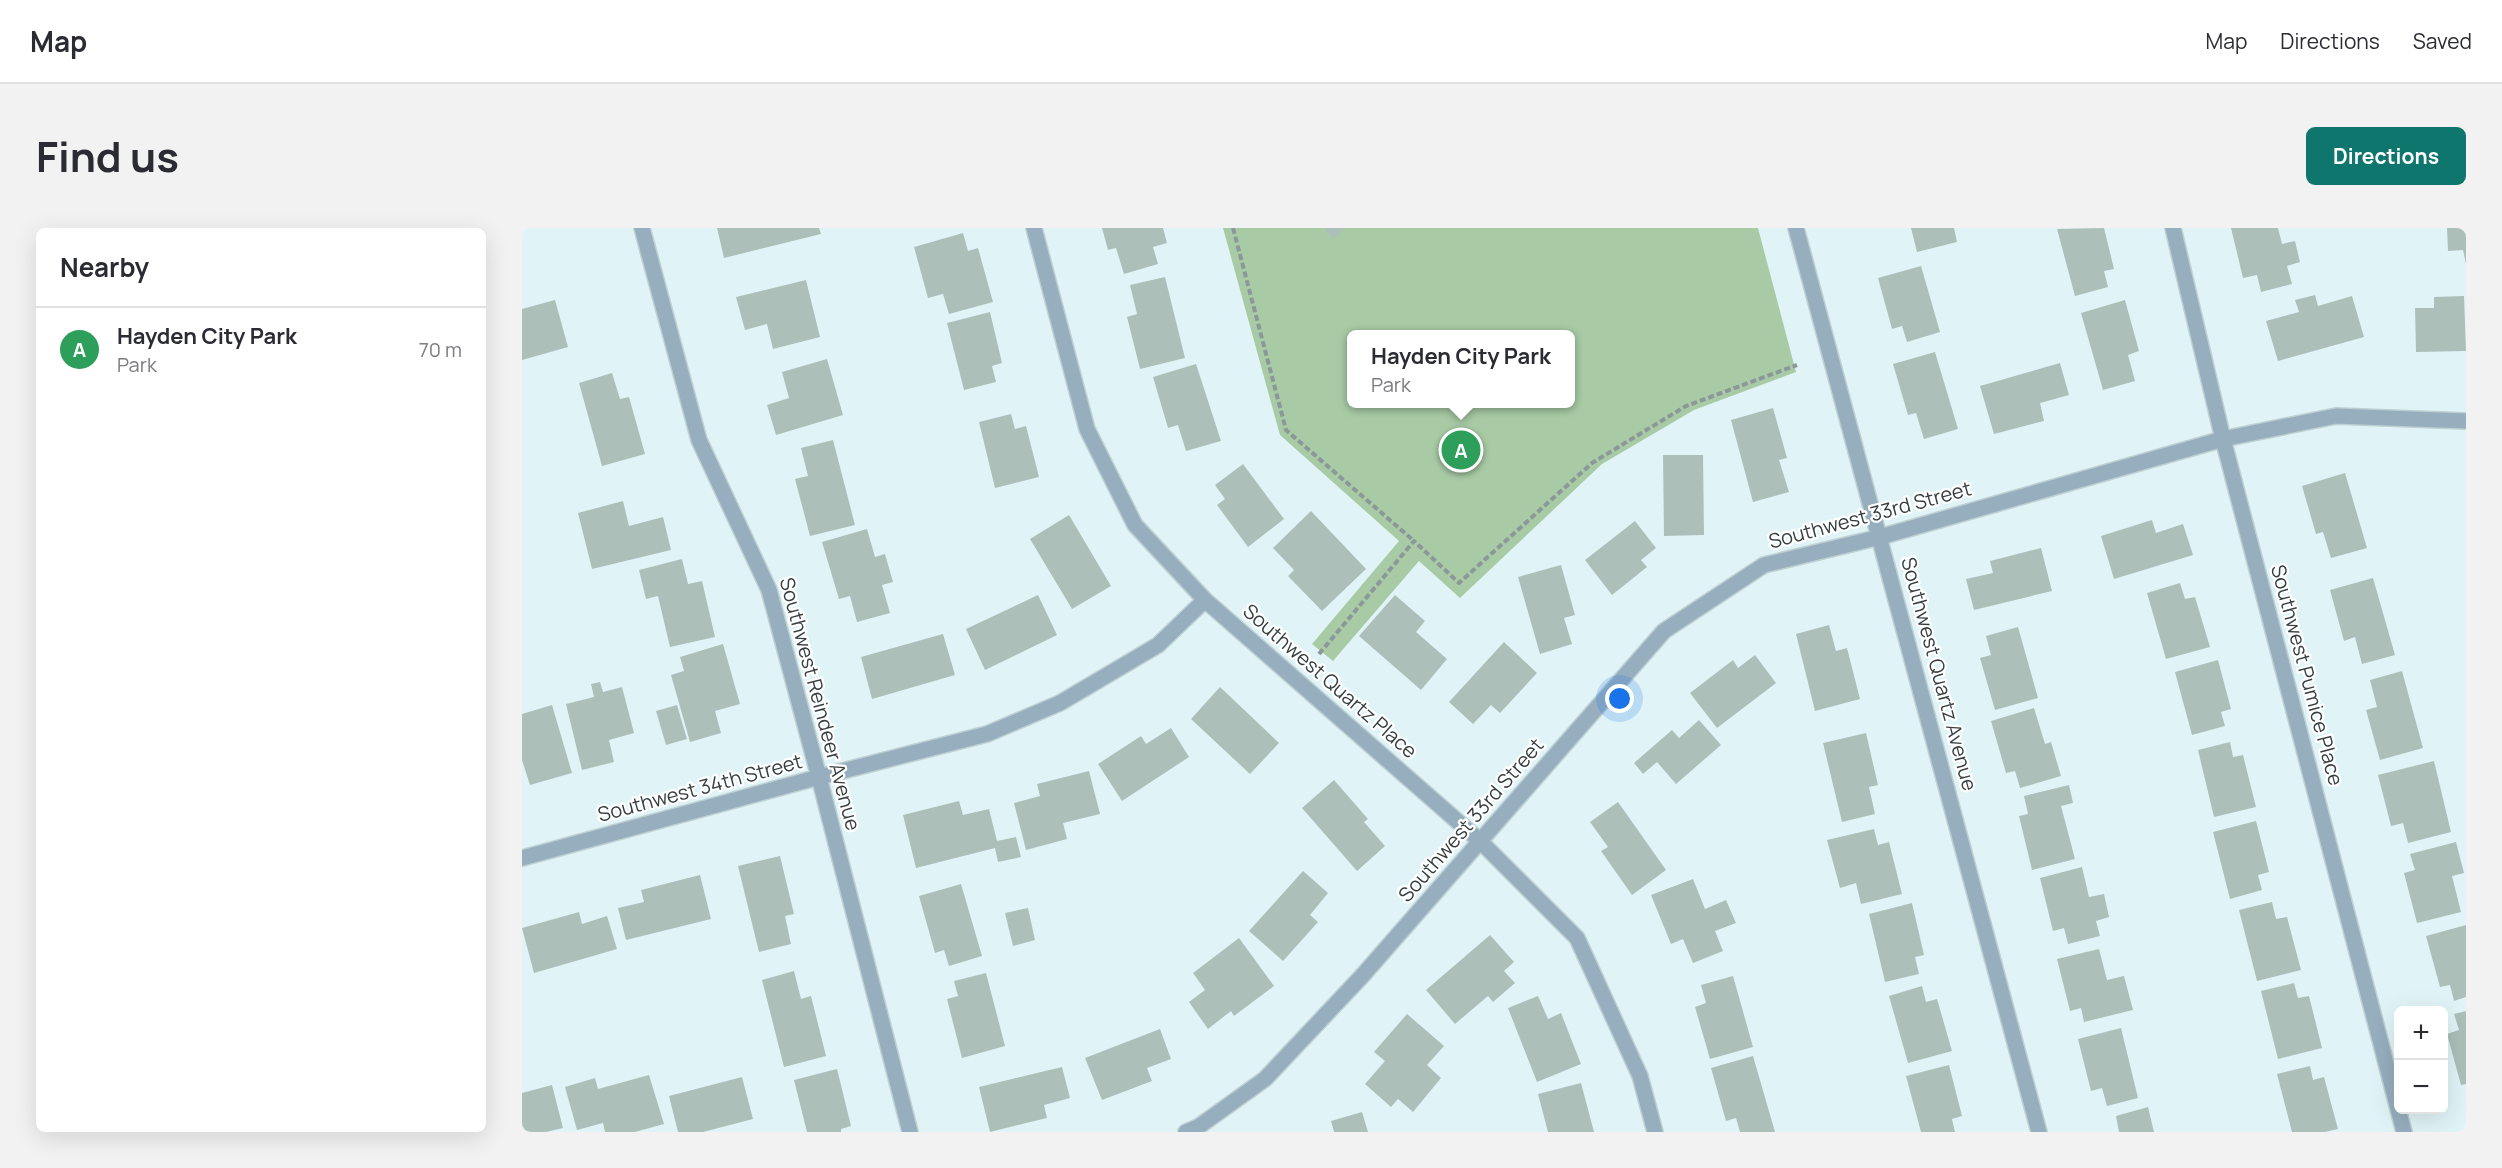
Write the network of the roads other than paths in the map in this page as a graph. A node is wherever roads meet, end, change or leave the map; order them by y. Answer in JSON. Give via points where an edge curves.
{"nodes":[{"id":1,"x":642,"y":228,"type":"edge"},
{"id":2,"x":1034,"y":228,"type":"edge"},
{"id":3,"x":1796,"y":228,"type":"edge"},
{"id":4,"x":2173,"y":228,"type":"edge"},
{"id":5,"x":2466,"y":421,"type":"edge"},
{"id":6,"x":2223,"y":439,"type":"junction"},
{"id":7,"x":1880,"y":537,"type":"junction"},
{"id":8,"x":1205,"y":600,"type":"junction"},
{"id":9,"x":819,"y":777,"type":"junction"},
{"id":10,"x":1480,"y":841,"type":"junction"},
{"id":11,"x":522,"y":858,"type":"edge"},
{"id":12,"x":910,"y":1132,"type":"edge"},
{"id":13,"x":1186,"y":1132,"type":"edge"},
{"id":14,"x":1655,"y":1132,"type":"edge"},
{"id":15,"x":2039,"y":1132,"type":"edge"},
{"id":16,"x":2404,"y":1132,"type":"edge"}],
"edges":[{"from":1,"to":9,"type":"street","name":"Southwest Reindeer Avenue","via":[[699,440],[769,590]]},
{"from":2,"to":8,"type":"street","name":"Southwest Quartz Place","via":[[1088,429],[1136,525]]},
{"from":3,"to":7,"type":"street","name":"Southwest Quartz Avenue"},
{"from":4,"to":6,"type":"street","name":"Southwest Pumice Place"},
{"from":5,"to":6,"type":"street","name":"Southwest 33rd Street","via":[[2336,416]]},
{"from":6,"to":7,"type":"street","name":"Southwest 33rd Street"},
{"from":6,"to":16,"type":"street","name":"Southwest Pumice Place"},
{"from":7,"to":10,"type":"street","name":"Southwest 33rd Street","via":[[1764,565],[1664,631]]},
{"from":7,"to":15,"type":"street","name":"Southwest Quartz Avenue"},
{"from":8,"to":9,"type":"street","name":"Southwest 34th Street","via":[[1158,645],[1060,703],[987,734]]},
{"from":8,"to":10,"type":"street","name":"Southwest Quartz Place"},
{"from":9,"to":11,"type":"street","name":"Southwest 34th Street"},
{"from":9,"to":12,"type":"street","name":"Southwest Reindeer Avenue"},
{"from":10,"to":13,"type":"street","name":"Southwest 33rd Street","via":[[1363,975],[1265,1079]]},
{"from":10,"to":14,"type":"street","name":"Southwest Quartz Place","via":[[1576,938],[1640,1076]]}]}
